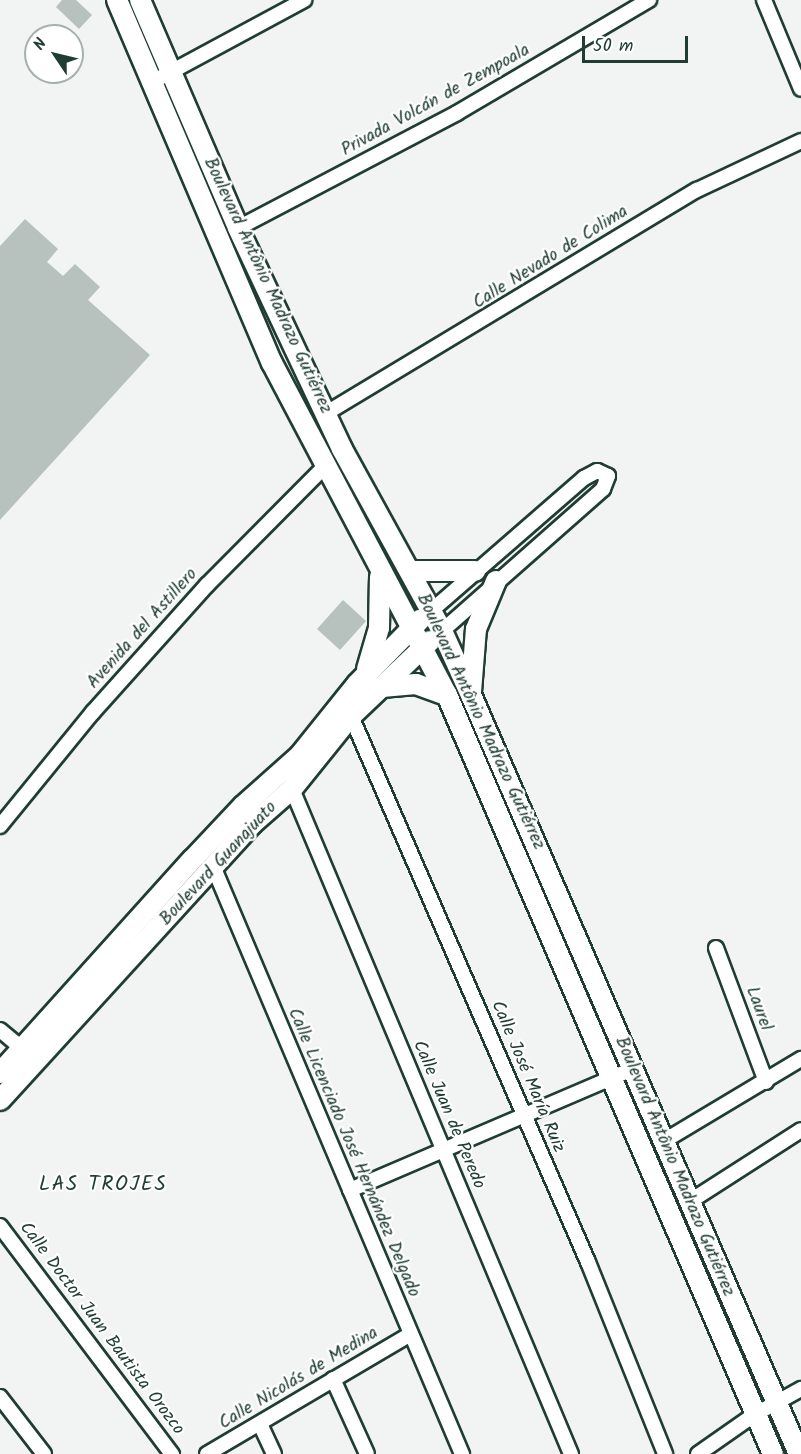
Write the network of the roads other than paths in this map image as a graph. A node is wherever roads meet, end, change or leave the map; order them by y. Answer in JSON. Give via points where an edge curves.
{"nodes":[{"id":1,"x":117,"y":0,"type":"edge"},
{"id":2,"x":140,"y":0,"type":"edge"},
{"id":3,"x":304,"y":0,"type":"edge"},
{"id":4,"x":649,"y":0,"type":"edge"},
{"id":5,"x":764,"y":0,"type":"edge"},
{"id":6,"x":171,"y":72,"type":"junction"},
{"id":7,"x":152,"y":82,"type":"junction"},
{"id":8,"x":801,"y":88,"type":"edge"},
{"id":9,"x":801,"y":141,"type":"edge"},
{"id":10,"x":238,"y":228,"type":"junction"},
{"id":11,"x":325,"y":414,"type":"junction"},
{"id":12,"x":324,"y":467,"type":"junction"},
{"id":13,"x":475,"y":571,"type":"junction"},
{"id":14,"x":379,"y":572,"type":"junction"},
{"id":15,"x":410,"y":572,"type":"junction"},
{"id":16,"x":496,"y":581,"type":"junction"},
{"id":17,"x":430,"y":611,"type":"junction"},
{"id":18,"x":411,"y":628,"type":"junction"},
{"id":19,"x":442,"y":632,"type":"junction"},
{"id":20,"x":422,"y":648,"type":"junction"},
{"id":21,"x":363,"y":677,"type":"junction"},
{"id":22,"x":382,"y":687,"type":"junction"},
{"id":23,"x":447,"y":695,"type":"junction"},
{"id":24,"x":471,"y":695,"type":"junction"},
{"id":25,"x":351,"y":716,"type":"junction"},
{"id":26,"x":292,"y":789,"type":"junction"},
{"id":27,"x":0,"y":826,"type":"edge"},
{"id":28,"x":213,"y":866,"type":"junction"},
{"id":29,"x":716,"y":948,"type":"dead end"},
{"id":30,"x":0,"y":1030,"type":"edge"},
{"id":31,"x":20,"y":1047,"type":"junction"},
{"id":32,"x":801,"y":1059,"type":"edge"},
{"id":33,"x":632,"y":1069,"type":"junction"},
{"id":34,"x":0,"y":1073,"type":"edge"},
{"id":35,"x":612,"y":1078,"type":"junction"},
{"id":36,"x":766,"y":1082,"type":"junction"},
{"id":37,"x":0,"y":1100,"type":"edge"},
{"id":38,"x":525,"y":1115,"type":"junction"},
{"id":39,"x":801,"y":1130,"type":"edge"},
{"id":40,"x":664,"y":1141,"type":"junction"},
{"id":41,"x":442,"y":1148,"type":"junction"},
{"id":42,"x":350,"y":1190,"type":"junction"},
{"id":43,"x":689,"y":1202,"type":"junction"},
{"id":44,"x":0,"y":1226,"type":"edge"},
{"id":45,"x":409,"y":1335,"type":"junction"},
{"id":46,"x":333,"y":1379,"type":"junction"},
{"id":47,"x":801,"y":1389,"type":"edge"},
{"id":48,"x":0,"y":1397,"type":"edge"},
{"id":49,"x":775,"y":1404,"type":"junction"},
{"id":50,"x":754,"y":1415,"type":"junction"},
{"id":51,"x":261,"y":1424,"type":"junction"},
{"id":52,"x":44,"y":1454,"type":"edge"},
{"id":53,"x":172,"y":1454,"type":"edge"},
{"id":54,"x":207,"y":1454,"type":"edge"},
{"id":55,"x":274,"y":1454,"type":"edge"},
{"id":56,"x":367,"y":1454,"type":"edge"},
{"id":57,"x":462,"y":1454,"type":"edge"},
{"id":58,"x":571,"y":1454,"type":"edge"},
{"id":59,"x":665,"y":1454,"type":"edge"},
{"id":60,"x":698,"y":1454,"type":"edge"},
{"id":61,"x":773,"y":1454,"type":"edge"},
{"id":62,"x":799,"y":1454,"type":"edge"}],
"edges":[{"from":1,"to":7,"type":"street","name":"Boulevard Antônio Madrazo Gutiérrez"},
{"from":2,"to":6,"type":"street","name":"Boulevard Antônio Madrazo Gutiérrez"},
{"from":3,"to":6,"type":"street"},
{"from":4,"to":10,"type":"street","name":"Privada Volcán de Zempoala","via":[[457,113]]},
{"from":5,"to":8,"type":"street"},
{"from":6,"to":7,"type":"street"},
{"from":6,"to":10,"type":"street","name":"Boulevard Antônio Madrazo Gutiérrez"},
{"from":7,"to":12,"type":"street","name":"Boulevard Antônio Madrazo Gutiérrez","via":[[272,363]]},
{"from":9,"to":11,"type":"street","name":"Calle Nevado de Colima","via":[[697,190]]},
{"from":10,"to":11,"type":"street","name":"Boulevard Antônio Madrazo Gutiérrez"},
{"from":11,"to":15,"type":"street","name":"Boulevard Antônio Madrazo Gutiérrez"},
{"from":12,"to":14,"type":"street","name":"Boulevard Antônio Madrazo Gutiérrez"},
{"from":12,"to":27,"type":"street","name":"Avenida del Astillero","via":[[207,585],[93,712]]},
{"from":13,"to":15,"type":"street"},
{"from":13,"to":16,"type":"street","via":[[585,478],[597,471],[605,473],[609,480],[603,489]]},
{"from":13,"to":17,"type":"street"},
{"from":14,"to":18,"type":"street","name":"Boulevard Antônio Madrazo Gutiérrez"},
{"from":14,"to":21,"type":"street","via":[[379,628]]},
{"from":15,"to":17,"type":"street","name":"Boulevard Antônio Madrazo Gutiérrez"},
{"from":16,"to":19,"type":"street"},
{"from":16,"to":24,"type":"street","via":[[477,629]]},
{"from":17,"to":18,"type":"street","name":"Boulevard Guanajuato"},
{"from":17,"to":19,"type":"street","name":"Boulevard Antônio Madrazo Gutiérrez"},
{"from":18,"to":20,"type":"street","name":"Boulevard Antônio Madrazo Gutiérrez"},
{"from":18,"to":21,"type":"street","name":"Boulevard Guanajuato"},
{"from":19,"to":20,"type":"street","name":"Boulevard Guanajuato"},
{"from":19,"to":24,"type":"street","name":"Boulevard Antônio Madrazo Gutiérrez"},
{"from":20,"to":22,"type":"street","name":"Boulevard Guanajuato"},
{"from":20,"to":23,"type":"street","name":"Boulevard Antônio Madrazo Gutiérrez"},
{"from":21,"to":31,"type":"street","name":"Boulevard Guanajuato","via":[[300,755],[243,806]]},
{"from":22,"to":23,"type":"street","via":[[416,684]]},
{"from":22,"to":25,"type":"street","name":"Boulevard Guanajuato"},
{"from":23,"to":35,"type":"street","name":"Boulevard Antônio Madrazo Gutiérrez"},
{"from":24,"to":33,"type":"street","name":"Boulevard Antônio Madrazo Gutiérrez"},
{"from":25,"to":26,"type":"street","name":"Boulevard Guanajuato"},
{"from":25,"to":38,"type":"street","name":"Calle José María Ruiz"},
{"from":26,"to":28,"type":"street","name":"Boulevard Guanajuato"},
{"from":26,"to":41,"type":"street","name":"Calle Juan de Peredo"},
{"from":28,"to":37,"type":"street","name":"Boulevard Guanajuato"},
{"from":28,"to":42,"type":"street","name":"Calle Licenciado José Hernández Delgado"},
{"from":29,"to":36,"type":"street","name":"Laurel"},
{"from":30,"to":31,"type":"street"},
{"from":31,"to":34,"type":"street","name":"Boulevard Guanajuato"},
{"from":32,"to":36,"type":"street"},
{"from":33,"to":35,"type":"street"},
{"from":33,"to":40,"type":"street","name":"Boulevard Antônio Madrazo Gutiérrez"},
{"from":35,"to":38,"type":"street"},
{"from":35,"to":50,"type":"street","name":"Boulevard Antônio Madrazo Gutiérrez"},
{"from":36,"to":40,"type":"street"},
{"from":38,"to":41,"type":"street"},
{"from":38,"to":59,"type":"street","name":"Calle José María Ruiz"},
{"from":39,"to":43,"type":"street"},
{"from":40,"to":43,"type":"street","name":"Boulevard Antônio Madrazo Gutiérrez"},
{"from":41,"to":42,"type":"street"},
{"from":41,"to":58,"type":"street","name":"Calle Juan de Peredo"},
{"from":42,"to":45,"type":"street","name":"Calle Licenciado José Hernández Delgado"},
{"from":43,"to":49,"type":"street","name":"Boulevard Antônio Madrazo Gutiérrez"},
{"from":44,"to":53,"type":"street","name":"Calle Doctor Juan Bautista Orozco"},
{"from":45,"to":46,"type":"street","name":"Calle Nicolás de Medina"},
{"from":45,"to":57,"type":"street","name":"Calle Licenciado José Hernández Delgado"},
{"from":46,"to":51,"type":"street","name":"Calle Nicolás de Medina"},
{"from":46,"to":56,"type":"street"},
{"from":47,"to":49,"type":"street"},
{"from":48,"to":52,"type":"street"},
{"from":49,"to":50,"type":"street"},
{"from":49,"to":62,"type":"street","name":"Boulevard Antônio Madrazo Gutiérrez"},
{"from":50,"to":60,"type":"street"},
{"from":50,"to":61,"type":"street","name":"Boulevard Antônio Madrazo Gutiérrez"},
{"from":51,"to":54,"type":"street","name":"Calle Nicolás de Medina"},
{"from":51,"to":55,"type":"street"}]}
